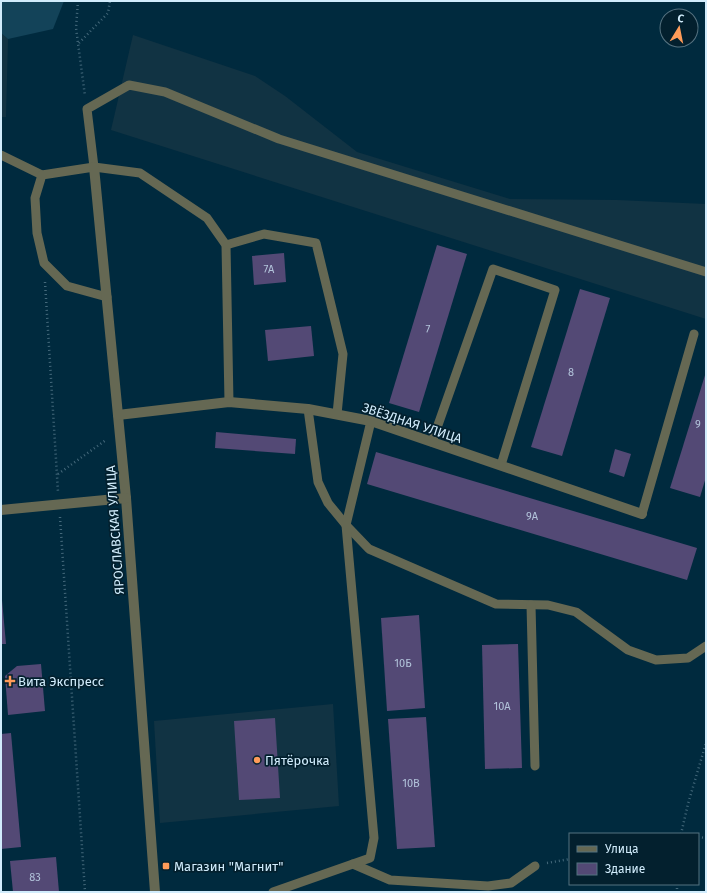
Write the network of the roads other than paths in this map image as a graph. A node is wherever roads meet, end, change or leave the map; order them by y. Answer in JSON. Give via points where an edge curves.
{"nodes":[{"id":1,"x":1,"y":155,"type":"edge"},
{"id":2,"x":94,"y":166,"type":"junction"},
{"id":3,"x":42,"y":175,"type":"junction"},
{"id":4,"x":226,"y":245,"type":"junction"},
{"id":5,"x":706,"y":272,"type":"edge"},
{"id":6,"x":107,"y":297,"type":"junction"},
{"id":7,"x":694,"y":334,"type":"dead end"},
{"id":8,"x":229,"y":402,"type":"junction"},
{"id":9,"x":308,"y":409,"type":"junction"},
{"id":10,"x":337,"y":414,"type":"junction"},
{"id":11,"x":118,"y":415,"type":"junction"},
{"id":12,"x":371,"y":421,"type":"junction"},
{"id":13,"x":432,"y":442,"type":"junction"},
{"id":14,"x":501,"y":465,"type":"junction"},
{"id":15,"x":126,"y":498,"type":"junction"},
{"id":16,"x":1,"y":510,"type":"edge"},
{"id":17,"x":642,"y":514,"type":"joint"},
{"id":18,"x":346,"y":525,"type":"junction"},
{"id":19,"x":531,"y":605,"type":"junction"},
{"id":20,"x":706,"y":646,"type":"edge"},
{"id":21,"x":535,"y":766,"type":"dead end"},
{"id":22,"x":353,"y":864,"type":"junction"},
{"id":23,"x":535,"y":866,"type":"road end"},
{"id":24,"x":155,"y":892,"type":"edge"},
{"id":25,"x":273,"y":892,"type":"edge"}],
"edges":[{"from":1,"to":3,"type":"lane"},
{"from":2,"to":3,"type":"lane"},
{"from":2,"to":4,"type":"lane","via":[[140,173],[207,218]]},
{"from":2,"to":5,"type":"lane","via":[[87,109],[129,85],[165,92],[279,139]]},
{"from":2,"to":6,"type":"street","name":"ЯРОСЛАВСКАЯ УЛИЦА"},
{"from":3,"to":6,"type":"lane","via":[[35,198],[37,233],[44,263],[67,286]]},
{"from":4,"to":8,"type":"lane"},
{"from":4,"to":10,"type":"lane","via":[[264,234],[316,243],[343,354]]},
{"from":6,"to":11,"type":"street","name":"ЯРОСЛАВСКАЯ УЛИЦА"},
{"from":7,"to":17,"type":"lane"},
{"from":8,"to":9,"type":"street","name":"ЗВЁЗДНАЯ УЛИЦА"},
{"from":8,"to":11,"type":"street","name":"ЗВЁЗДНАЯ УЛИЦА"},
{"from":9,"to":10,"type":"street","name":"ЗВЁЗДНАЯ УЛИЦА"},
{"from":9,"to":18,"type":"lane","via":[[318,482],[328,503]]},
{"from":10,"to":12,"type":"street","name":"ЗВЁЗДНАЯ УЛИЦА"},
{"from":11,"to":15,"type":"street","name":"ЯРОСЛАВСКАЯ УЛИЦА"},
{"from":12,"to":13,"type":"street","name":"ЗВЁЗДНАЯ УЛИЦА"},
{"from":12,"to":18,"type":"lane"},
{"from":13,"to":14,"type":"street","name":"ЗВЁЗДНАЯ УЛИЦА"},
{"from":13,"to":14,"type":"lane","via":[[493,269],[500,271],[555,290]]},
{"from":14,"to":17,"type":"street","name":"ЗВЁЗДНАЯ УЛИЦА"},
{"from":15,"to":16,"type":"street"},
{"from":15,"to":24,"type":"street","name":"ЯРОСЛАВСКАЯ УЛИЦА"},
{"from":18,"to":19,"type":"lane","via":[[368,549],[496,604]]},
{"from":18,"to":22,"type":"lane","via":[[374,838],[370,858]]},
{"from":19,"to":20,"type":"lane","via":[[548,605],[576,612],[628,650],[656,660],[688,658]]},
{"from":19,"to":21,"type":"lane"},
{"from":22,"to":23,"type":"lane","via":[[390,880],[488,886],[511,883]]},
{"from":22,"to":25,"type":"lane"}]}
